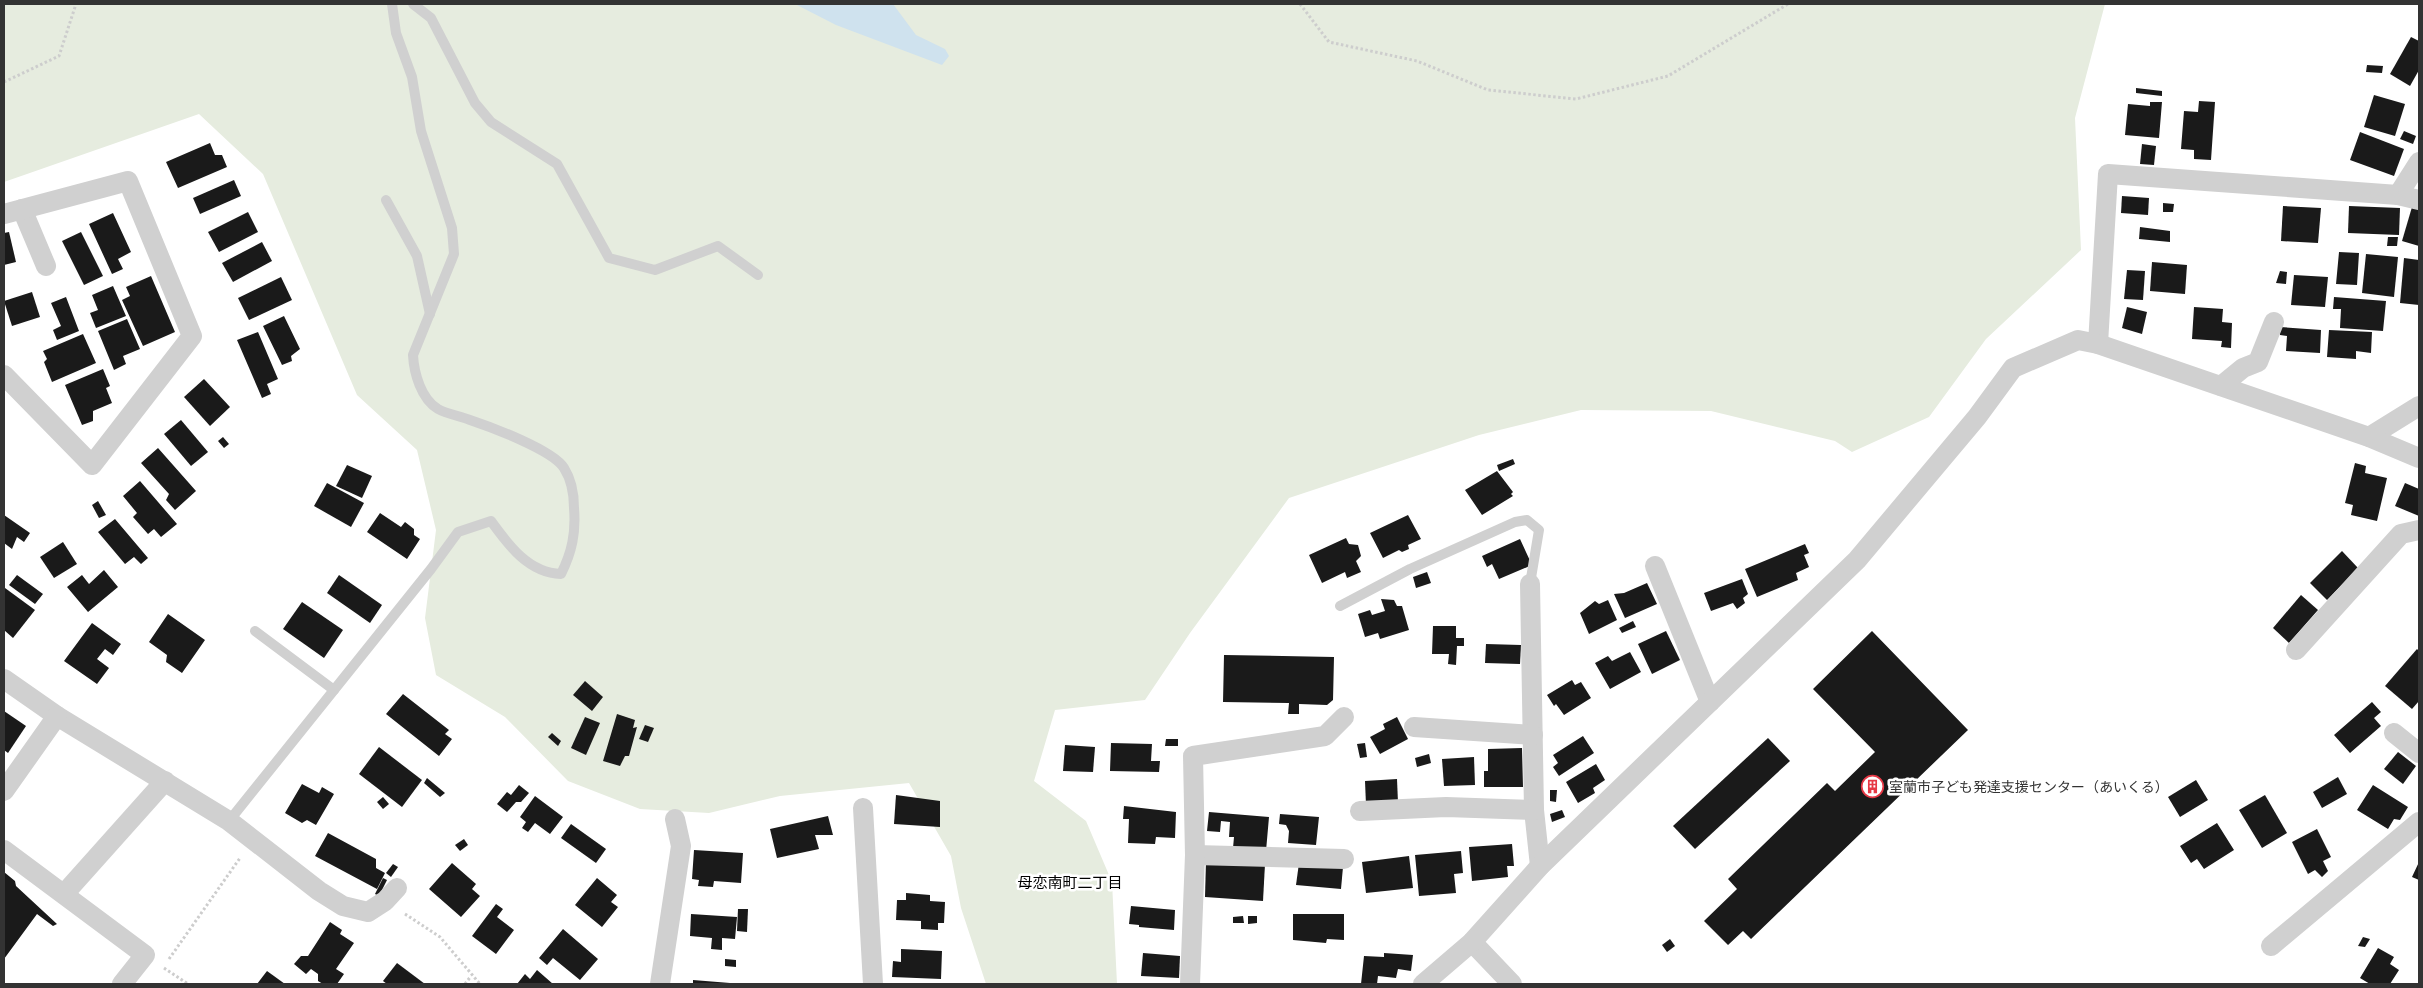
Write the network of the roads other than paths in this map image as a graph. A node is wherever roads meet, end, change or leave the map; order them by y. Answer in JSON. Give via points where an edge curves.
{"nodes":[{"id":1,"x":392,"y":4,"type":"edge"},
{"id":2,"x":413,"y":4,"type":"edge"},
{"id":3,"x":2419,"y":162,"type":"edge"},
{"id":4,"x":2398,"y":195,"type":"junction"},
{"id":5,"x":386,"y":200,"type":"dead end"},
{"id":6,"x":2419,"y":200,"type":"edge"},
{"id":7,"x":13,"y":211,"type":"edge"},
{"id":8,"x":46,"y":266,"type":"dead end"},
{"id":9,"x":758,"y":275,"type":"dead end"},
{"id":10,"x":430,"y":314,"type":"junction"},
{"id":11,"x":2274,"y":322,"type":"dead end"},
{"id":12,"x":2098,"y":344,"type":"junction"},
{"id":13,"x":4,"y":375,"type":"edge"},
{"id":14,"x":2221,"y":386,"type":"junction"},
{"id":15,"x":2419,"y":406,"type":"edge"},
{"id":16,"x":2368,"y":437,"type":"junction"},
{"id":17,"x":2419,"y":458,"type":"edge"},
{"id":18,"x":2419,"y":530,"type":"edge"},
{"id":19,"x":1655,"y":566,"type":"dead end"},
{"id":20,"x":1530,"y":584,"type":"joint"},
{"id":21,"x":1340,"y":606,"type":"dead end"},
{"id":22,"x":255,"y":630,"type":"dead end"},
{"id":23,"x":2296,"y":650,"type":"dead end"},
{"id":24,"x":4,"y":679,"type":"edge"},
{"id":25,"x":334,"y":690,"type":"junction"},
{"id":26,"x":1710,"y":702,"type":"junction"},
{"id":27,"x":57,"y":716,"type":"junction"},
{"id":28,"x":1344,"y":717,"type":"dead end"},
{"id":29,"x":1414,"y":728,"type":"dead end"},
{"id":30,"x":2394,"y":733,"type":"dead end"},
{"id":31,"x":1532,"y":735,"type":"junction"},
{"id":32,"x":2419,"y":753,"type":"edge"},
{"id":33,"x":165,"y":782,"type":"junction"},
{"id":34,"x":4,"y":791,"type":"edge"},
{"id":35,"x":863,"y":808,"type":"dead end"},
{"id":36,"x":1534,"y":810,"type":"junction"},
{"id":37,"x":1360,"y":811,"type":"dead end"},
{"id":38,"x":675,"y":819,"type":"dead end"},
{"id":39,"x":230,"y":821,"type":"junction"},
{"id":40,"x":2419,"y":822,"type":"edge"},
{"id":41,"x":4,"y":850,"type":"edge"},
{"id":42,"x":1195,"y":854,"type":"junction"},
{"id":43,"x":1344,"y":859,"type":"dead end"},
{"id":44,"x":1540,"y":866,"type":"junction"},
{"id":45,"x":64,"y":894,"type":"junction"},
{"id":46,"x":391,"y":894,"type":"road end"},
{"id":47,"x":1472,"y":942,"type":"junction"},
{"id":48,"x":2271,"y":946,"type":"dead end"},
{"id":49,"x":122,"y":984,"type":"edge"},
{"id":50,"x":660,"y":984,"type":"edge"},
{"id":51,"x":873,"y":984,"type":"edge"},
{"id":52,"x":1190,"y":984,"type":"edge"},
{"id":53,"x":1423,"y":984,"type":"edge"},
{"id":54,"x":1512,"y":984,"type":"edge"}],
"edges":[{"from":1,"to":10,"type":"lane","via":[[396,33],[412,77],[421,131],[452,228],[454,254]]},
{"from":2,"to":9,"type":"lane","via":[[431,18],[476,103],[491,122],[557,164],[609,258],[655,270],[718,246]]},
{"from":3,"to":4,"type":"street"},
{"from":4,"to":6,"type":"street"},
{"from":4,"to":12,"type":"street","via":[[2108,174]]},
{"from":5,"to":10,"type":"lane","via":[[417,256]]},
{"from":7,"to":8,"type":"street"},
{"from":7,"to":13,"type":"street","via":[[128,181],[192,336],[92,465]]},
{"from":10,"to":25,"type":"lane","via":[[413,355],[414,371],[424,394],[437,408],[546,452],[564,467],[574,495],[576,529],[571,556],[561,574],[546,574],[514,553],[491,522],[458,532]]},
{"from":11,"to":14,"type":"street","via":[[2258,362],[2243,368]]},
{"from":12,"to":14,"type":"street"},
{"from":12,"to":26,"type":"street","via":[[2078,340],[2014,368],[1857,560]]},
{"from":14,"to":16,"type":"street"},
{"from":15,"to":16,"type":"street"},
{"from":16,"to":17,"type":"street"},
{"from":18,"to":23,"type":"street","via":[[2401,534]]},
{"from":19,"to":26,"type":"street"},
{"from":20,"to":21,"type":"lane","via":[[1538,530],[1527,520],[1515,522],[1410,569]]},
{"from":20,"to":31,"type":"street"},
{"from":22,"to":25,"type":"lane"},
{"from":24,"to":27,"type":"street"},
{"from":25,"to":39,"type":"lane"},
{"from":26,"to":44,"type":"street"},
{"from":27,"to":33,"type":"street"},
{"from":27,"to":34,"type":"street"},
{"from":28,"to":42,"type":"street","via":[[1325,736],[1193,756]]},
{"from":29,"to":31,"type":"street"},
{"from":30,"to":32,"type":"street"},
{"from":31,"to":36,"type":"street"},
{"from":33,"to":39,"type":"street"},
{"from":33,"to":45,"type":"street"},
{"from":35,"to":51,"type":"street"},
{"from":36,"to":37,"type":"street","via":[[1446,807]]},
{"from":36,"to":44,"type":"street"},
{"from":38,"to":50,"type":"street","via":[[681,846]]},
{"from":39,"to":46,"type":"street","via":[[319,891],[344,906],[368,912]]},
{"from":40,"to":48,"type":"street"},
{"from":41,"to":45,"type":"street"},
{"from":42,"to":43,"type":"street"},
{"from":42,"to":52,"type":"street"},
{"from":44,"to":47,"type":"street"},
{"from":45,"to":49,"type":"street","via":[[145,954]]},
{"from":47,"to":53,"type":"street"},
{"from":47,"to":54,"type":"street"}]}
